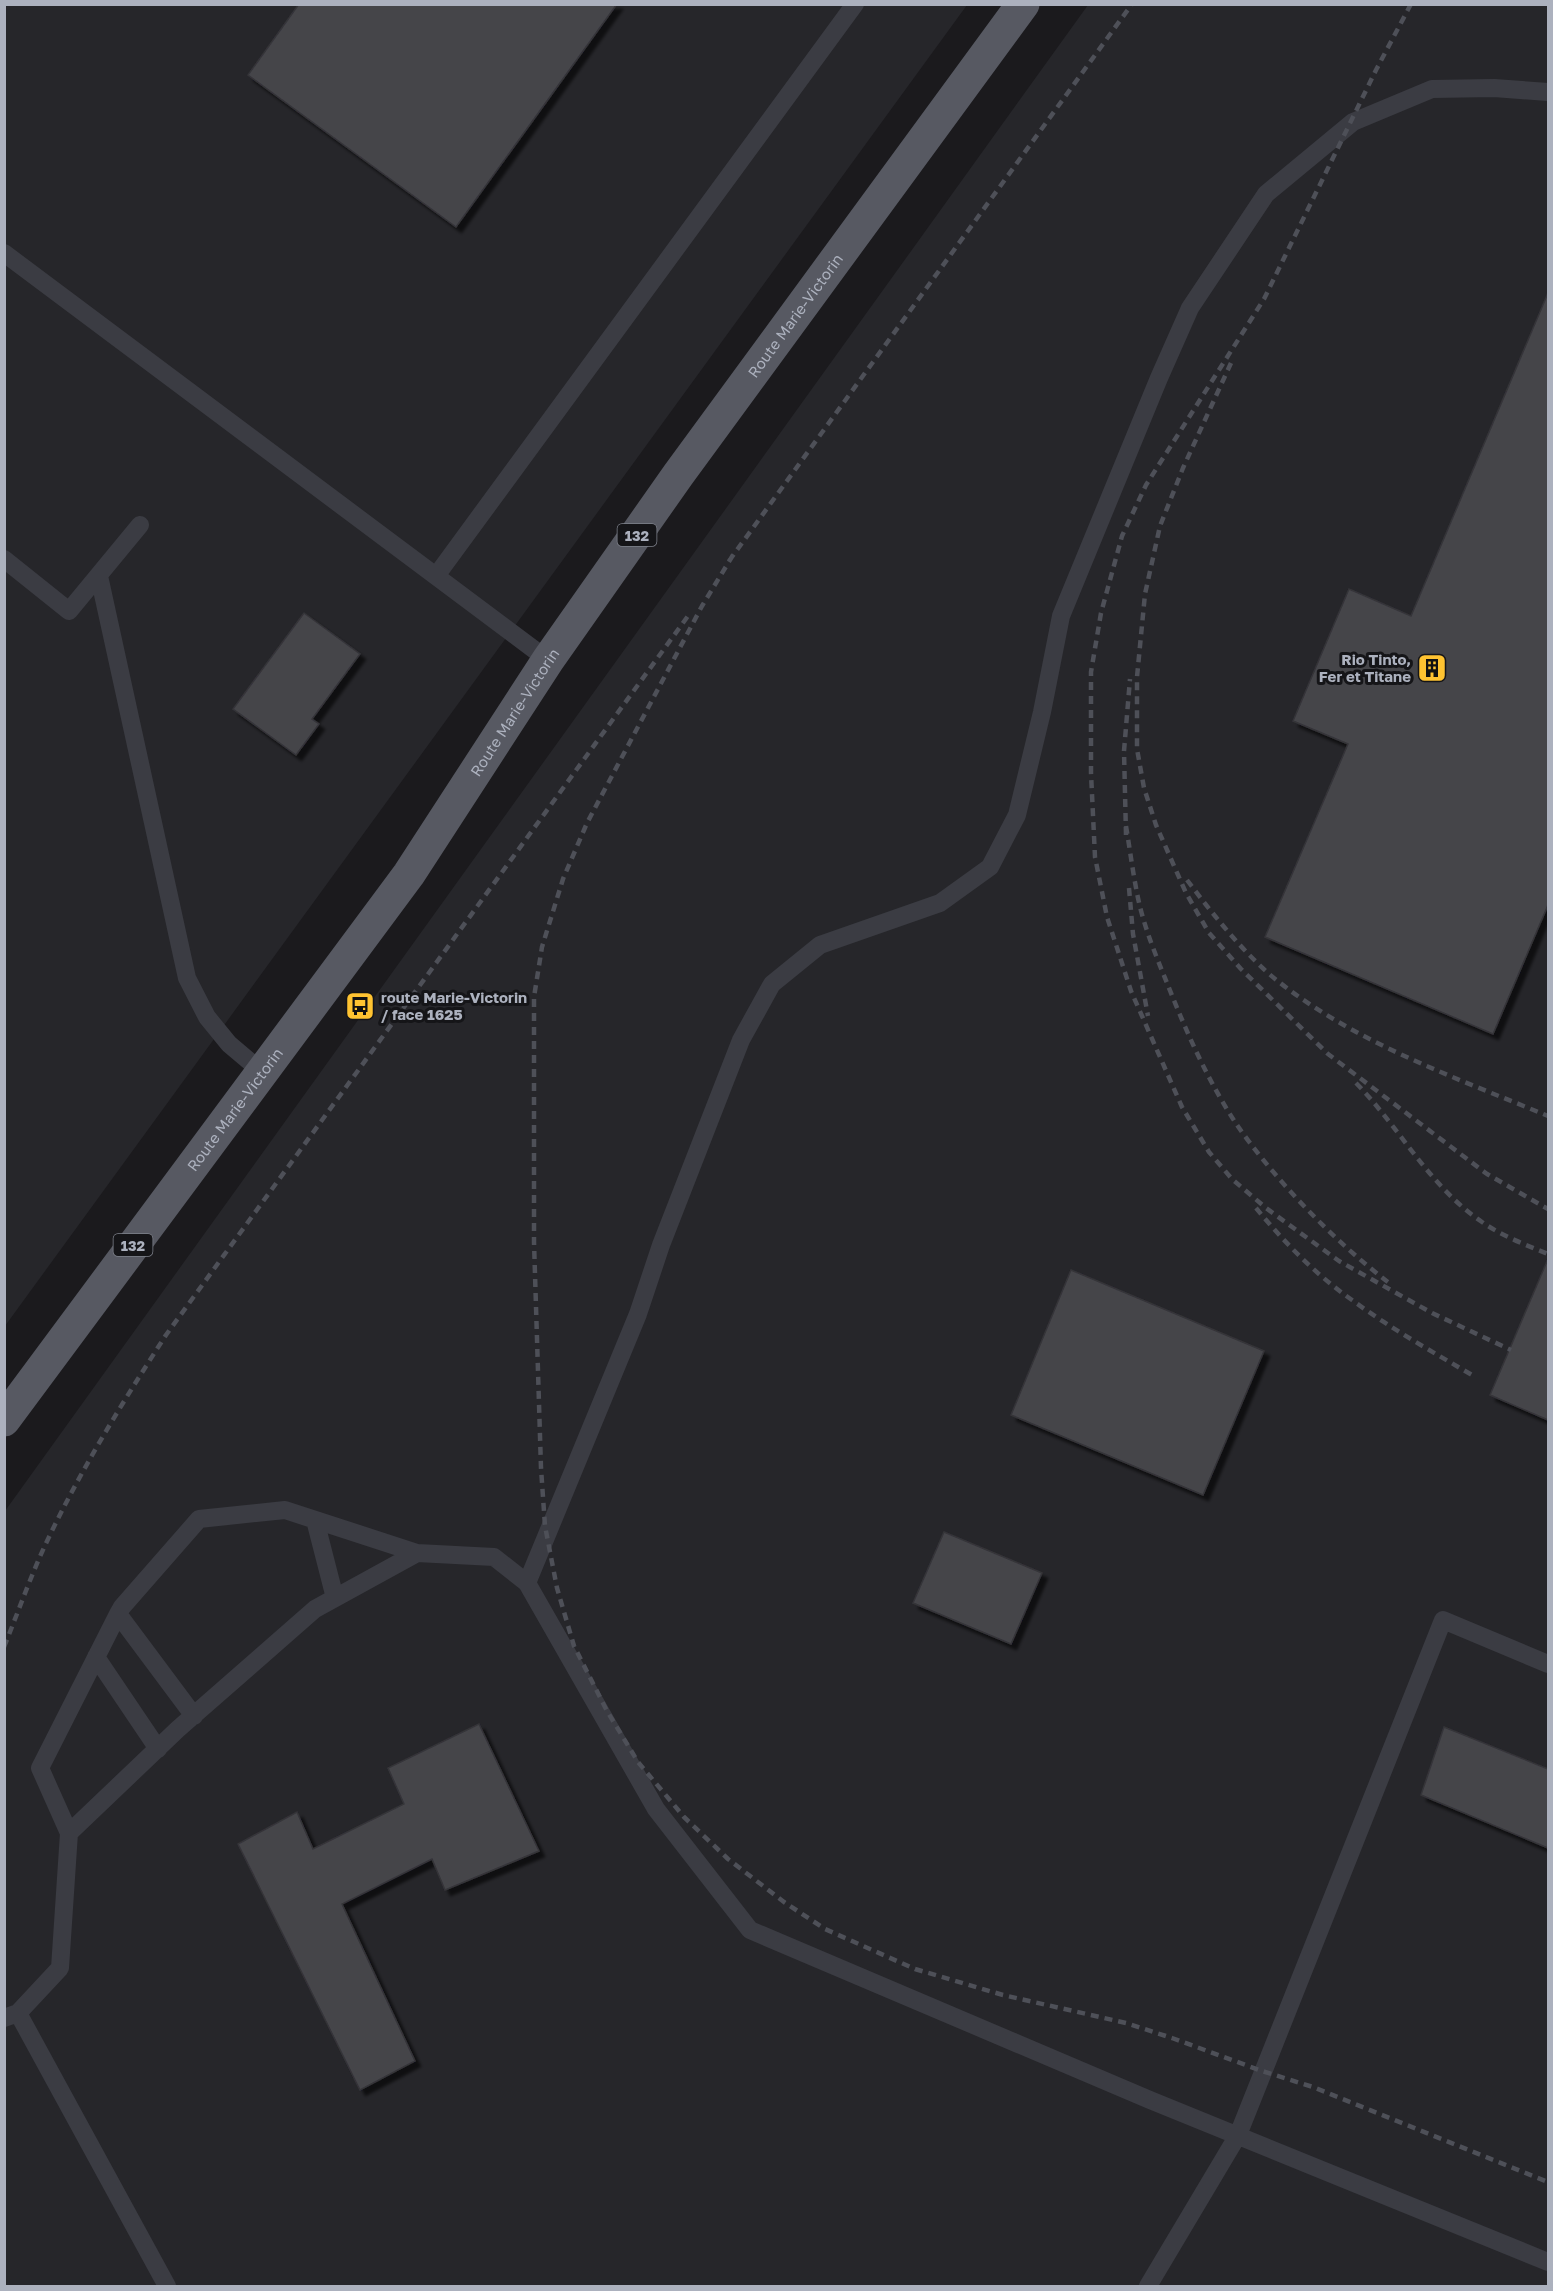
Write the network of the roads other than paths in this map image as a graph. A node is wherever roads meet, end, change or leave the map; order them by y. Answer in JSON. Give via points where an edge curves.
{"nodes":[{"id":1,"x":855,"y":4,"type":"edge"},
{"id":2,"x":1023,"y":4,"type":"edge"},
{"id":3,"x":1548,"y":92,"type":"edge"},
{"id":4,"x":4,"y":253,"type":"edge"},
{"id":5,"x":140,"y":525,"type":"dead end"},
{"id":6,"x":4,"y":559,"type":"edge"},
{"id":7,"x":99,"y":576,"type":"junction"},
{"id":8,"x":436,"y":576,"type":"junction"},
{"id":9,"x":548,"y":660,"type":"junction"},
{"id":10,"x":261,"y":1071,"type":"junction"},
{"id":11,"x":4,"y":1420,"type":"edge"},
{"id":12,"x":315,"y":1520,"type":"junction"},
{"id":13,"x":417,"y":1553,"type":"junction"},
{"id":14,"x":527,"y":1583,"type":"junction"},
{"id":15,"x":335,"y":1599,"type":"junction"},
{"id":16,"x":117,"y":1614,"type":"junction"},
{"id":17,"x":96,"y":1657,"type":"junction"},
{"id":18,"x":1548,"y":1664,"type":"edge"},
{"id":19,"x":194,"y":1716,"type":"junction"},
{"id":20,"x":158,"y":1749,"type":"junction"},
{"id":21,"x":69,"y":1833,"type":"junction"},
{"id":22,"x":11,"y":2015,"type":"edge"},
{"id":23,"x":1238,"y":2135,"type":"junction"},
{"id":24,"x":1548,"y":2262,"type":"edge"},
{"id":25,"x":167,"y":2286,"type":"edge"},
{"id":26,"x":1148,"y":2286,"type":"edge"}],
"edges":[{"from":1,"to":8,"type":"lane"},
{"from":2,"to":9,"type":"main road","name":"Route Marie-Victorin","number":"132","via":[[678,475]]},
{"from":3,"to":14,"type":"lane","via":[[1432,89],[1353,122],[1266,194],[1190,308],[1061,616],[1017,815],[990,867],[940,903],[820,945],[772,984],[741,1040],[638,1314]]},
{"from":4,"to":8,"type":"lane"},
{"from":5,"to":7,"type":"lane"},
{"from":6,"to":7,"type":"lane","via":[[69,612]]},
{"from":7,"to":10,"type":"lane","via":[[187,978],[207,1017]]},
{"from":8,"to":9,"type":"lane"},
{"from":9,"to":10,"type":"main road","name":"Route Marie-Victorin","number":"132","via":[[409,874]]},
{"from":10,"to":11,"type":"main road","name":"Route Marie-Victorin","number":"132"},
{"from":12,"to":13,"type":"lane"},
{"from":12,"to":15,"type":"lane"},
{"from":12,"to":16,"type":"lane","via":[[285,1510],[199,1519]]},
{"from":13,"to":14,"type":"lane","via":[[494,1557]]},
{"from":13,"to":15,"type":"lane"},
{"from":14,"to":23,"type":"lane","via":[[656,1809],[750,1930]]},
{"from":15,"to":19,"type":"lane","via":[[315,1609]]},
{"from":16,"to":17,"type":"lane"},
{"from":16,"to":19,"type":"lane"},
{"from":17,"to":20,"type":"lane"},
{"from":17,"to":21,"type":"lane","via":[[40,1768]]},
{"from":18,"to":23,"type":"lane","via":[[1443,1620]]},
{"from":19,"to":20,"type":"lane"},
{"from":20,"to":21,"type":"lane"},
{"from":21,"to":22,"type":"lane","via":[[60,1968]]},
{"from":22,"to":25,"type":"lane"},
{"from":23,"to":24,"type":"lane"},
{"from":23,"to":26,"type":"lane"}]}
